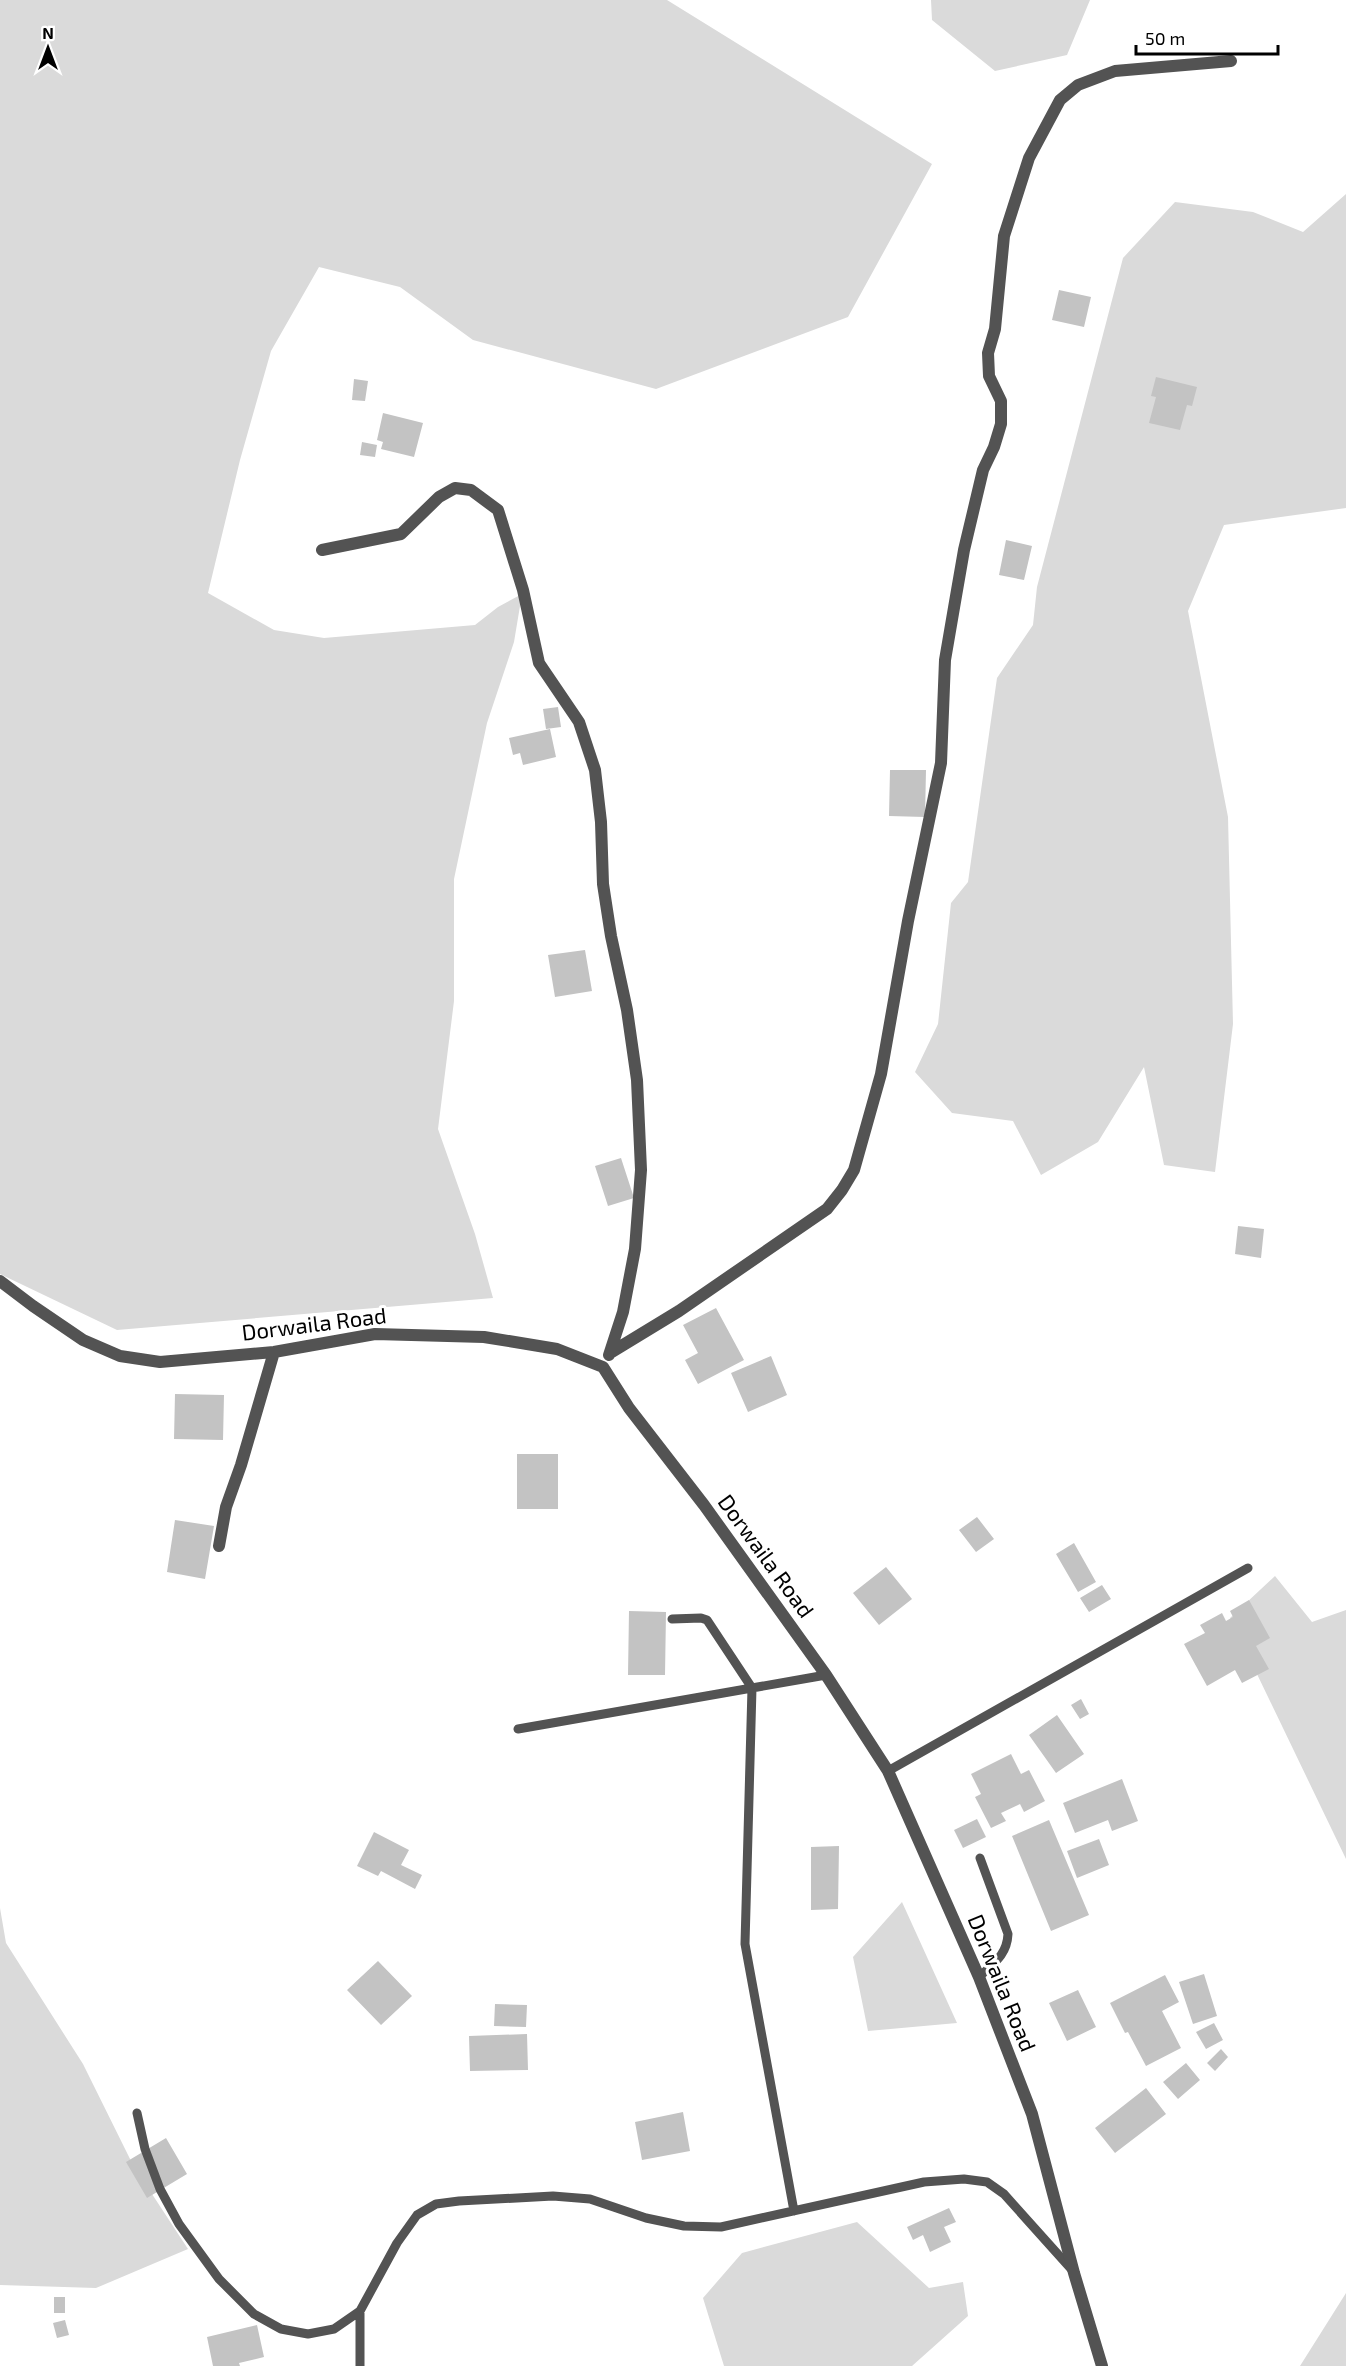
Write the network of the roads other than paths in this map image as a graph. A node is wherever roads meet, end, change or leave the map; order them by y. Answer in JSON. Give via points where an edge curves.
{"nodes":[{"id":1,"x":1232,"y":61,"type":"dead end"},
{"id":2,"x":322,"y":549,"type":"dead end"},
{"id":3,"x":0,"y":1281,"type":"edge"},
{"id":4,"x":274,"y":1352,"type":"junction"},
{"id":5,"x":610,"y":1353,"type":"junction"},
{"id":6,"x":603,"y":1367,"type":"junction"},
{"id":7,"x":219,"y":1546,"type":"dead end"},
{"id":8,"x":1248,"y":1568,"type":"dead end"},
{"id":9,"x":672,"y":1619,"type":"dead end"},
{"id":10,"x":826,"y":1675,"type":"junction"},
{"id":11,"x":752,"y":1688,"type":"junction"},
{"id":12,"x":518,"y":1729,"type":"dead end"},
{"id":13,"x":888,"y":1771,"type":"junction"},
{"id":14,"x":980,"y":1858,"type":"dead end"},
{"id":15,"x":979,"y":1977,"type":"junction"},
{"id":16,"x":138,"y":2113,"type":"dead end"},
{"id":17,"x":794,"y":2211,"type":"junction"},
{"id":18,"x":1074,"y":2273,"type":"junction"},
{"id":19,"x":360,"y":2311,"type":"junction"},
{"id":20,"x":360,"y":2366,"type":"edge"},
{"id":21,"x":1102,"y":2366,"type":"edge"}],
"edges":[{"from":1,"to":5,"type":"street","via":[[1115,70],[1078,85],[1060,100],[1029,158],[1004,236],[995,329],[988,353],[989,376],[1000,401],[1000,424],[983,470],[964,549],[945,660],[942,764],[908,921],[881,1074],[854,1170],[827,1209],[679,1311]]},
{"from":2,"to":5,"type":"street","via":[[401,534],[439,496],[455,488],[471,490],[498,510],[523,590],[539,663],[579,722],[595,770],[603,884],[637,1080],[641,1170],[635,1249],[623,1312]]},
{"from":3,"to":4,"type":"street","name":"Dorwaila Road","via":[[83,1340],[120,1356],[160,1362]]},
{"from":4,"to":6,"type":"street","name":"Dorwaila Road","via":[[375,1334],[484,1337],[557,1349]]},
{"from":4,"to":7,"type":"street","via":[[226,1507]]},
{"from":5,"to":6,"type":"street"},
{"from":6,"to":10,"type":"street","name":"Dorwaila Road"},
{"from":8,"to":13,"type":"lane"},
{"from":9,"to":11,"type":"lane","via":[[707,1620]]},
{"from":10,"to":11,"type":"lane"},
{"from":10,"to":13,"type":"street","name":"Dorwaila Road"},
{"from":11,"to":12,"type":"lane"},
{"from":11,"to":17,"type":"lane","via":[[746,1944]]},
{"from":13,"to":15,"type":"street","name":"Dorwaila Road"},
{"from":14,"to":15,"type":"lane","via":[[1008,1934],[1002,1957]]},
{"from":15,"to":18,"type":"street","name":"Dorwaila Road","via":[[1032,2114]]},
{"from":16,"to":19,"type":"lane","via":[[145,2149],[179,2224],[219,2279],[254,2314],[281,2329],[308,2334],[334,2329]]},
{"from":17,"to":18,"type":"lane","via":[[924,2182],[987,2182],[1004,2194]]},
{"from":17,"to":19,"type":"lane","via":[[721,2227],[655,2220],[581,2198],[552,2196],[436,2204],[417,2215],[397,2243]]},
{"from":18,"to":21,"type":"street","name":"Dorwaila Road"},
{"from":19,"to":20,"type":"lane"}]}
